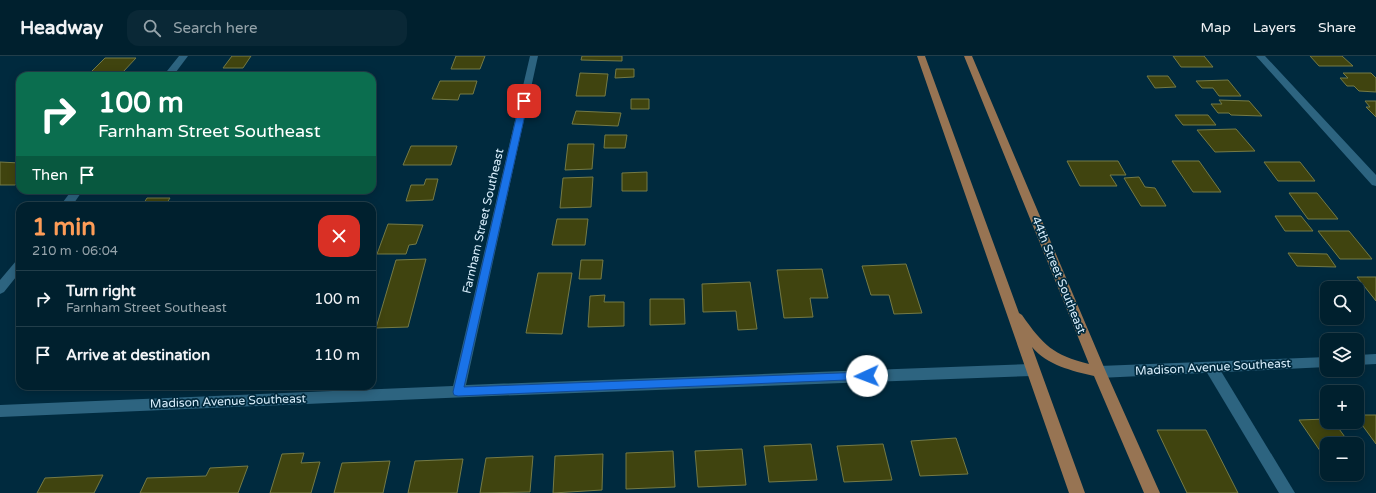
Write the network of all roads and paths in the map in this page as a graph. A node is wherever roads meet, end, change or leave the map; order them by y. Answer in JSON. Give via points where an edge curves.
{"nodes":[{"id":1,"x":184,"y":56,"type":"edge"},
{"id":2,"x":534,"y":56,"type":"edge"},
{"id":3,"x":921,"y":56,"type":"edge"},
{"id":4,"x":968,"y":56,"type":"edge"},
{"id":5,"x":1260,"y":56,"type":"edge"},
{"id":6,"x":171,"y":72,"type":"edge"},
{"id":7,"x":1376,"y":182,"type":"edge"},
{"id":8,"x":16,"y":269,"type":"edge"},
{"id":9,"x":0,"y":289,"type":"edge"},
{"id":10,"x":1010,"y":307,"type":"junction"},
{"id":11,"x":1376,"y":359,"type":"edge"},
{"id":12,"x":1364,"y":360,"type":"edge"},
{"id":13,"x":1320,"y":362,"type":"edge"},
{"id":14,"x":1211,"y":367,"type":"junction"},
{"id":15,"x":1032,"y":370,"type":"junction"},
{"id":16,"x":1099,"y":372,"type":"junction"},
{"id":17,"x":458,"y":392,"type":"junction"},
{"id":18,"x":0,"y":411,"type":"edge"},
{"id":19,"x":1077,"y":493,"type":"edge"},
{"id":20,"x":1152,"y":493,"type":"edge"},
{"id":21,"x":1287,"y":493,"type":"edge"}],
"edges":[{"from":1,"to":6,"type":"street"},
{"from":2,"to":17,"type":"street","name":"Farnham Street Southeast"},
{"from":3,"to":10,"type":"main road"},
{"from":4,"to":16,"type":"main road","name":"44th Street Southeast"},
{"from":5,"to":7,"type":"street"},
{"from":8,"to":9,"type":"street"},
{"from":10,"to":15,"type":"main road"},
{"from":10,"to":16,"type":"main road","via":[[1039,346],[1074,366]]},
{"from":11,"to":12,"type":"street"},
{"from":13,"to":14,"type":"street","name":"Madison Avenue Southeast"},
{"from":14,"to":16,"type":"street","name":"Madison Avenue Southeast"},
{"from":14,"to":21,"type":"street"},
{"from":15,"to":17,"type":"street","name":"Madison Avenue Southeast"},
{"from":15,"to":19,"type":"main road"},
{"from":16,"to":20,"type":"main road","name":"44th Street Southeast"},
{"from":17,"to":18,"type":"street","name":"Madison Avenue Southeast"}]}
